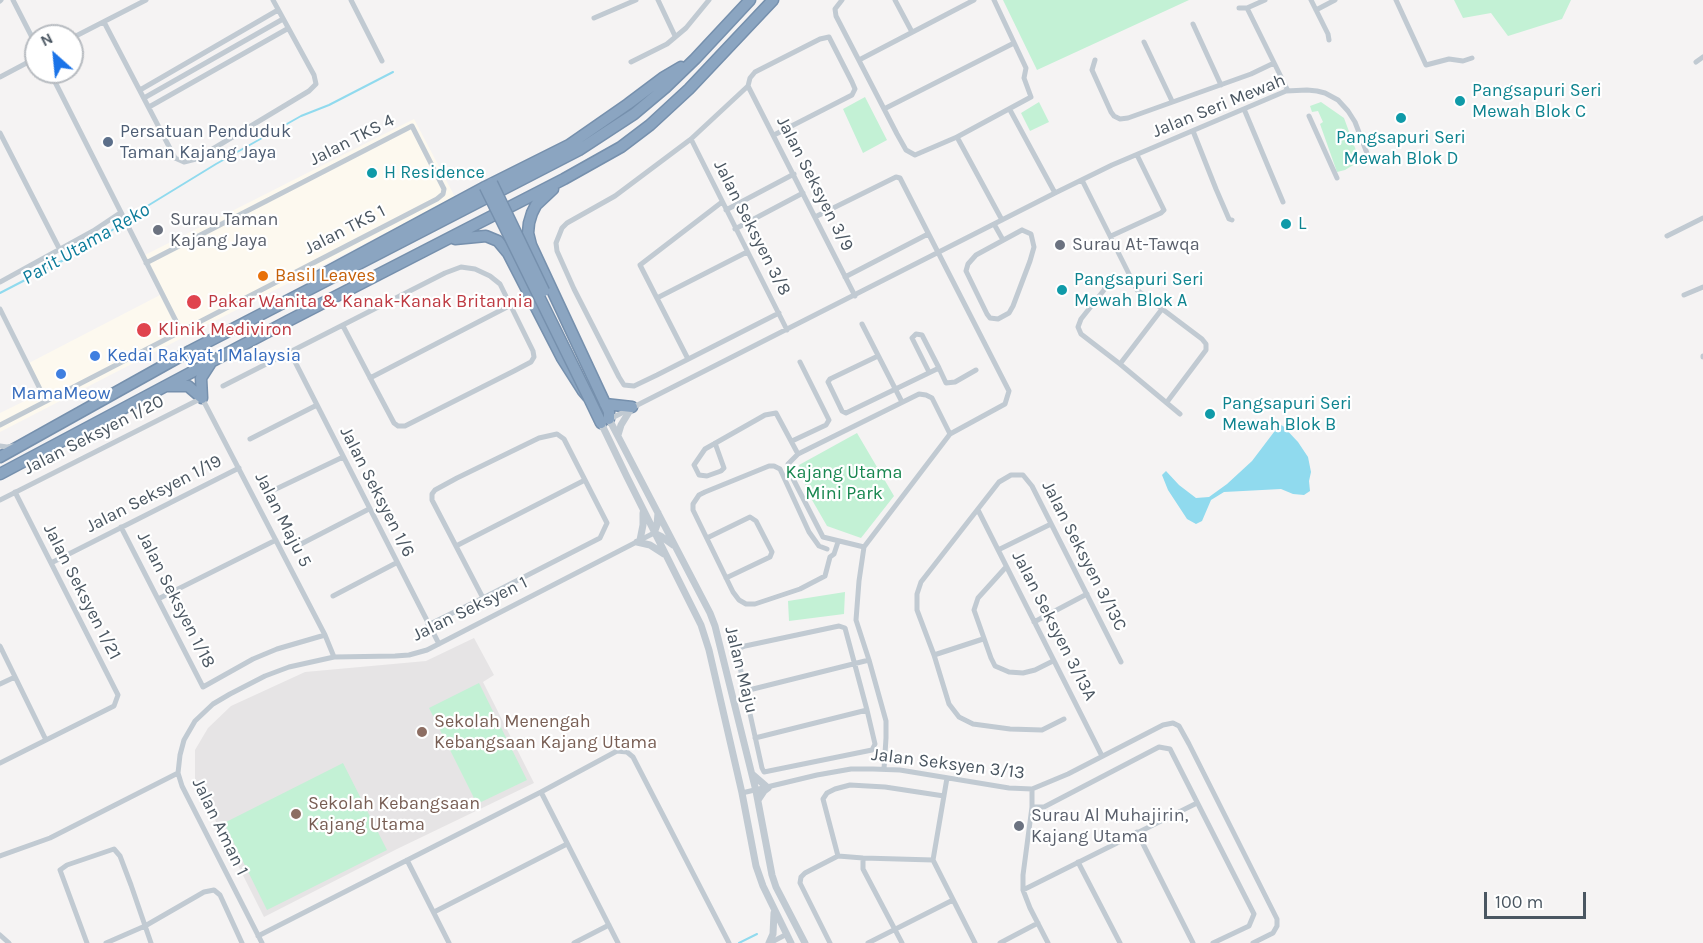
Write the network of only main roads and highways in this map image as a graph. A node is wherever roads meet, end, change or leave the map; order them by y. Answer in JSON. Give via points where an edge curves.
{"nodes":[{"id":1,"x":750,"y":0,"type":"edge"},
{"id":2,"x":773,"y":0,"type":"edge"},
{"id":3,"x":695,"y":59,"type":"junction"},
{"id":4,"x":564,"y":179,"type":"junction"},
{"id":5,"x":488,"y":185,"type":"junction"},
{"id":6,"x":437,"y":245,"type":"junction"},
{"id":7,"x":264,"y":312,"type":"junction"},
{"id":8,"x":212,"y":361,"type":"junction"},
{"id":9,"x":165,"y":386,"type":"junction"},
{"id":10,"x":589,"y":398,"type":"junction"},
{"id":11,"x":605,"y":404,"type":"junction"},
{"id":12,"x":632,"y":407,"type":"road end"},
{"id":13,"x":605,"y":421,"type":"junction"},
{"id":14,"x":0,"y":457,"type":"edge"},
{"id":15,"x":0,"y":474,"type":"edge"}],
"edges":[{"from":1,"to":3,"type":"highway"},
{"from":2,"to":4,"type":"highway","via":[[689,89],[650,124],[621,147]]},
{"from":3,"to":5,"type":"highway","via":[[664,76],[569,145]]},
{"from":3,"to":7,"type":"highway","via":[[634,114],[579,150]]},
{"from":4,"to":6,"type":"highway"},
{"from":4,"to":11,"type":"highway","via":[[536,205],[528,233]]},
{"from":5,"to":7,"type":"highway","via":[[275,300]]},
{"from":5,"to":10,"type":"highway","bridge":true},
{"from":5,"to":13,"type":"highway","bridge":true},
{"from":6,"to":8,"type":"highway"},
{"from":6,"to":10,"type":"highway","via":[[473,236],[498,241],[508,253],[562,358]]},
{"from":7,"to":14,"type":"highway"},
{"from":8,"to":9,"type":"highway"},
{"from":8,"to":9,"type":"highway","via":[[201,378],[202,398],[188,386]]},
{"from":9,"to":15,"type":"highway"},
{"from":10,"to":13,"type":"highway"},
{"from":11,"to":12,"type":"highway"},
{"from":11,"to":13,"type":"highway","via":[[609,412]]}]}
